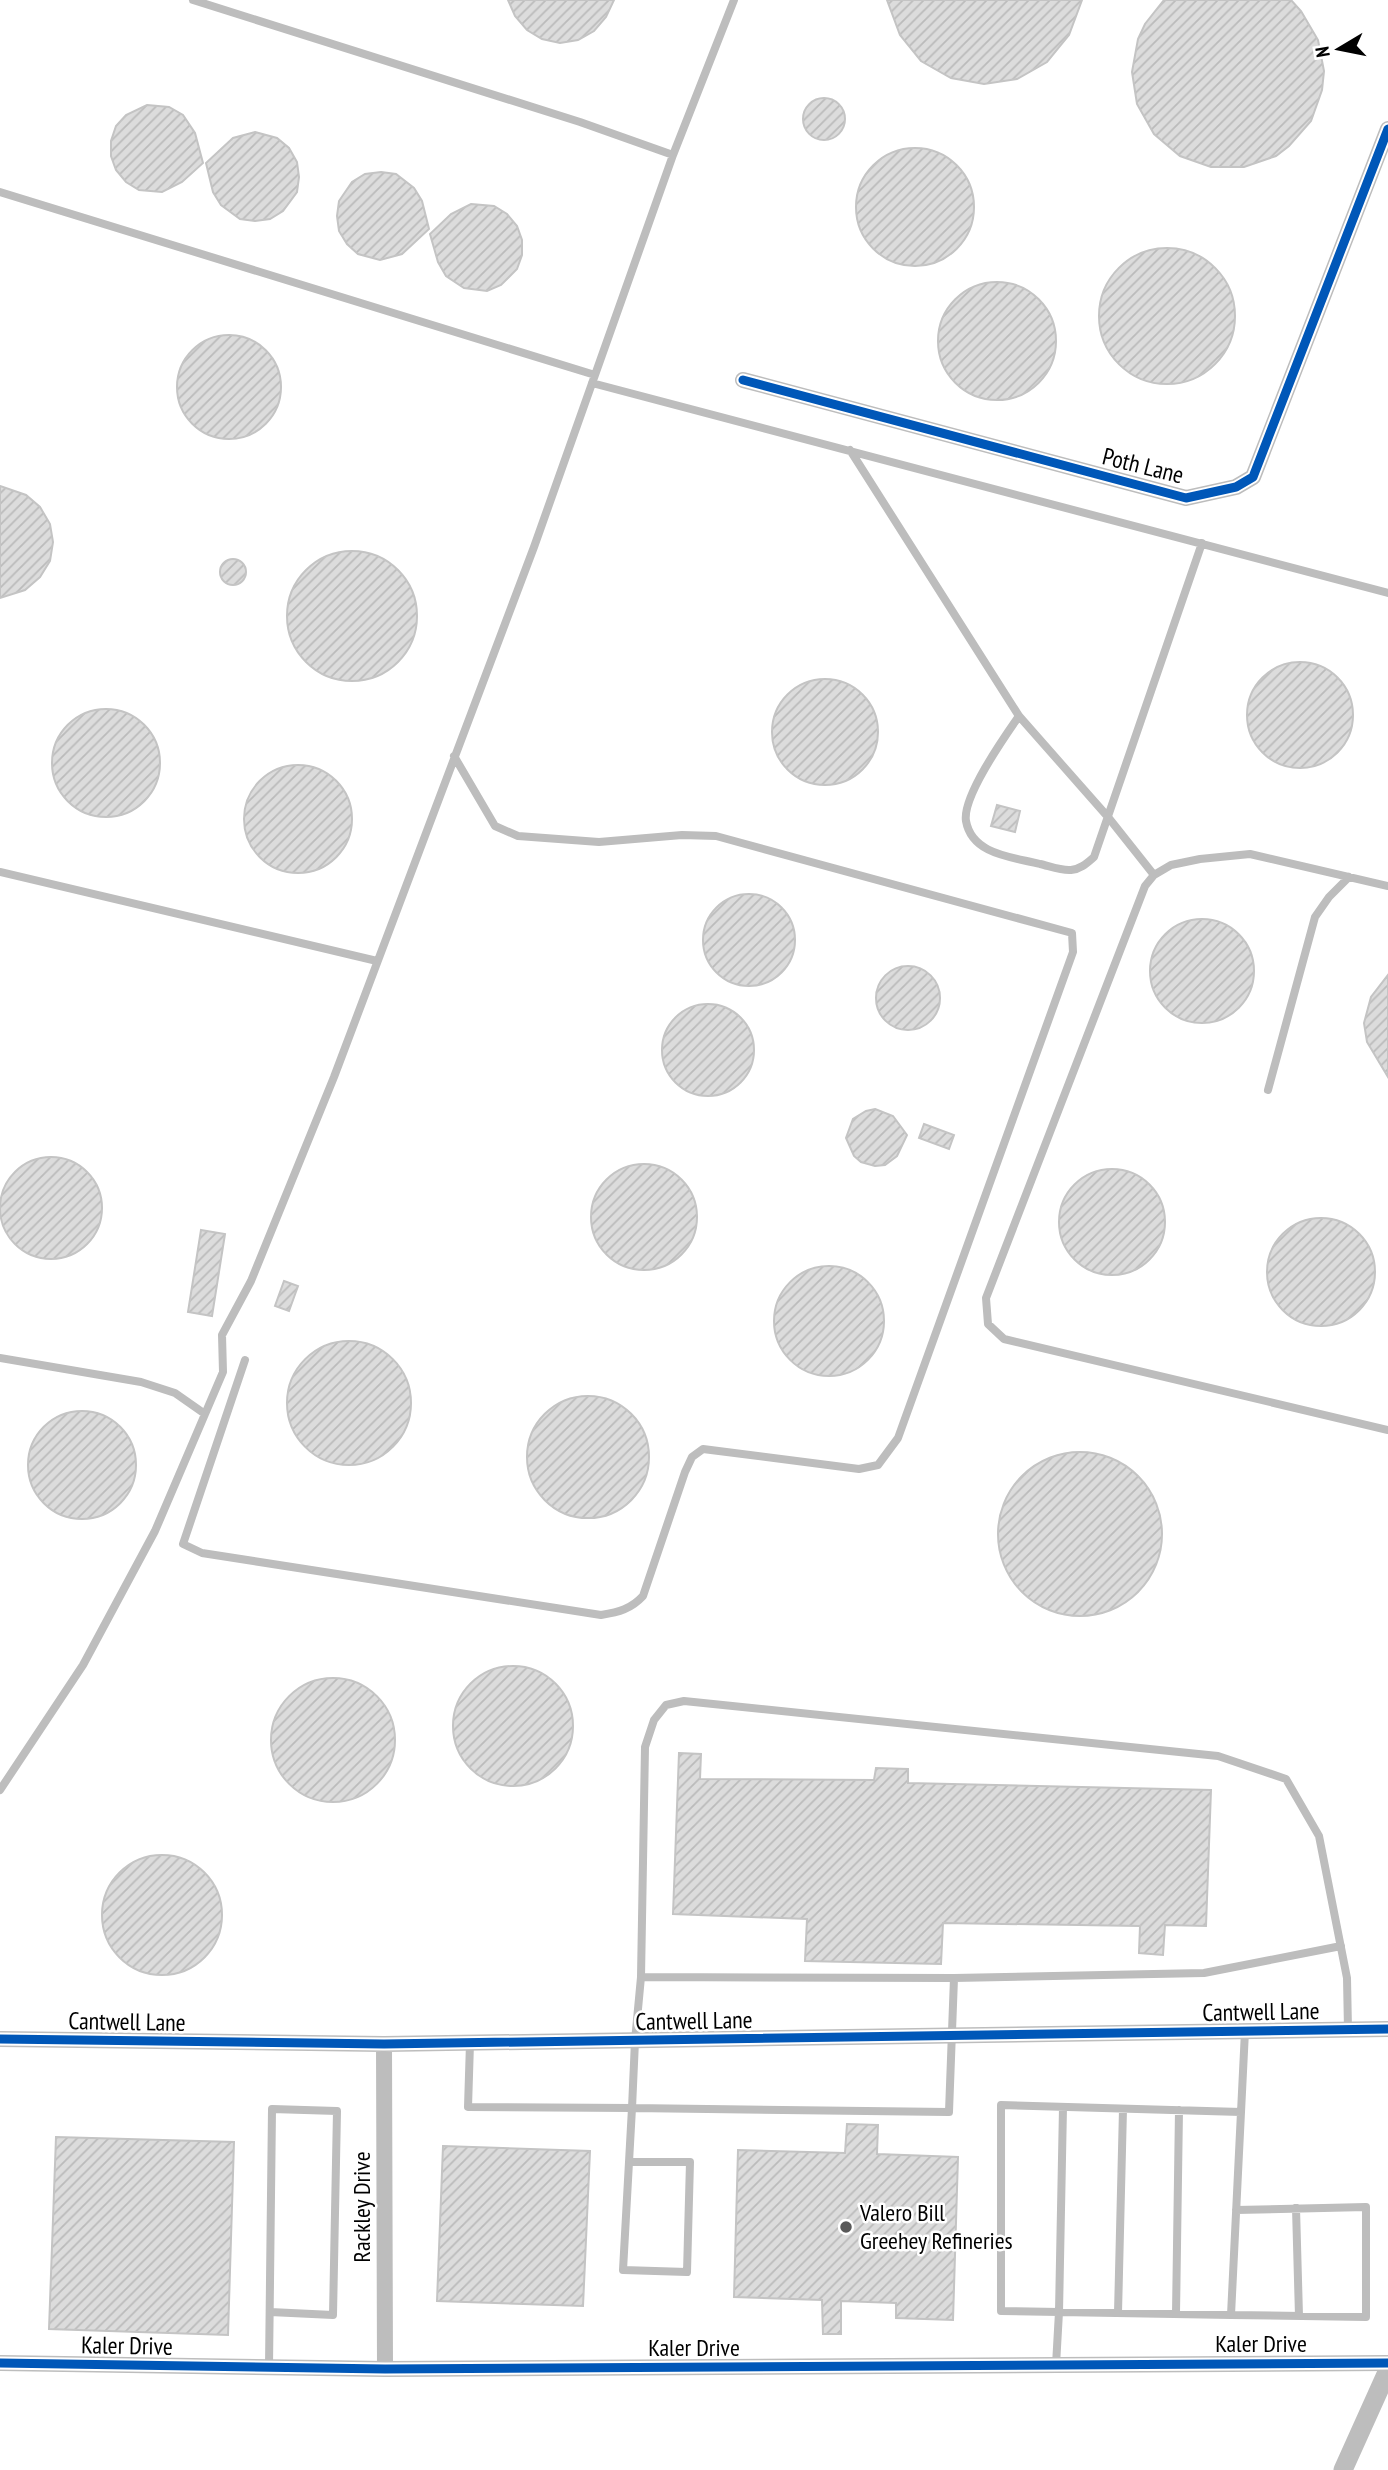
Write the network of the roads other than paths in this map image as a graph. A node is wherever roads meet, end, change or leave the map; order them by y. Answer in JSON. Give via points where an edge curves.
{"nodes":[{"id":1,"x":193,"y":0,"type":"edge"},
{"id":2,"x":734,"y":0,"type":"edge"},
{"id":3,"x":1388,"y":129,"type":"edge"},
{"id":4,"x":673,"y":155,"type":"junction"},
{"id":5,"x":0,"y":192,"type":"edge"},
{"id":6,"x":593,"y":379,"type":"junction"},
{"id":7,"x":743,"y":380,"type":"dead end"},
{"id":8,"x":850,"y":450,"type":"junction"},
{"id":9,"x":1202,"y":543,"type":"junction"},
{"id":10,"x":1388,"y":593,"type":"edge"},
{"id":11,"x":1019,"y":716,"type":"junction"},
{"id":12,"x":454,"y":756,"type":"junction"},
{"id":13,"x":1108,"y":817,"type":"junction"},
{"id":14,"x":0,"y":872,"type":"edge"},
{"id":15,"x":1154,"y":875,"type":"junction"},
{"id":16,"x":1349,"y":877,"type":"junction"},
{"id":17,"x":1388,"y":886,"type":"edge"},
{"id":18,"x":377,"y":961,"type":"junction"},
{"id":19,"x":1268,"y":1090,"type":"dead end"},
{"id":20,"x":0,"y":1357,"type":"edge"},
{"id":21,"x":245,"y":1360,"type":"dead end"},
{"id":22,"x":205,"y":1414,"type":"junction"},
{"id":23,"x":1388,"y":1430,"type":"edge"},
{"id":24,"x":0,"y":1790,"type":"edge"},
{"id":25,"x":1341,"y":1946,"type":"junction"},
{"id":26,"x":641,"y":1977,"type":"junction"},
{"id":27,"x":954,"y":1978,"type":"junction"},
{"id":28,"x":1388,"y":2029,"type":"edge"},
{"id":29,"x":1348,"y":2030,"type":"junction"},
{"id":30,"x":1245,"y":2031,"type":"junction"},
{"id":31,"x":950,"y":2036,"type":"junction"},
{"id":32,"x":0,"y":2039,"type":"edge"},
{"id":33,"x":635,"y":2041,"type":"junction"},
{"id":34,"x":470,"y":2043,"type":"junction"},
{"id":35,"x":384,"y":2044,"type":"junction"},
{"id":36,"x":1063,"y":2107,"type":"junction"},
{"id":37,"x":632,"y":2108,"type":"junction"},
{"id":38,"x":1123,"y":2109,"type":"junction"},
{"id":39,"x":1179,"y":2110,"type":"junction"},
{"id":40,"x":1241,"y":2112,"type":"junction"},
{"id":41,"x":629,"y":2162,"type":"junction"},
{"id":42,"x":1296,"y":2208,"type":"junction"},
{"id":43,"x":1236,"y":2210,"type":"junction"},
{"id":44,"x":270,"y":2312,"type":"junction"},
{"id":45,"x":1059,"y":2312,"type":"junction"},
{"id":46,"x":1118,"y":2313,"type":"junction"},
{"id":47,"x":1177,"y":2314,"type":"junction"},
{"id":48,"x":1231,"y":2315,"type":"junction"},
{"id":49,"x":1298,"y":2316,"type":"junction"},
{"id":50,"x":1388,"y":2362,"type":"edge"},
{"id":51,"x":0,"y":2363,"type":"edge"},
{"id":52,"x":1056,"y":2365,"type":"junction"},
{"id":53,"x":269,"y":2367,"type":"junction"},
{"id":54,"x":385,"y":2369,"type":"junction"},
{"id":55,"x":1388,"y":2370,"type":"edge"},
{"id":56,"x":1343,"y":2470,"type":"edge"}],
"edges":[{"from":1,"to":4,"type":"lane"},
{"from":2,"to":4,"type":"lane"},
{"from":3,"to":7,"type":"street","name":"Poth Lane","via":[[1253,477],[1236,487],[1186,498]]},
{"from":4,"to":6,"type":"lane"},
{"from":5,"to":6,"type":"lane"},
{"from":6,"to":8,"type":"lane"},
{"from":6,"to":12,"type":"lane"},
{"from":8,"to":9,"type":"lane"},
{"from":8,"to":11,"type":"lane"},
{"from":9,"to":10,"type":"lane"},
{"from":9,"to":13,"type":"lane"},
{"from":11,"to":13,"type":"lane"},
{"from":11,"to":13,"type":"lane","via":[[968,802],[966,820],[974,839],[991,852],[1070,870],[1084,866],[1094,856]]},
{"from":12,"to":18,"type":"lane"},
{"from":12,"to":21,"type":"lane","via":[[495,826],[518,836],[598,842],[716,836],[1072,933],[1073,952],[898,1438],[878,1465],[859,1469],[703,1449],[688,1465],[643,1596],[634,1605],[601,1615],[202,1553],[183,1544]]},
{"from":13,"to":15,"type":"lane"},
{"from":14,"to":18,"type":"lane"},
{"from":15,"to":16,"type":"lane","via":[[1171,865],[1250,853]]},
{"from":15,"to":23,"type":"lane","via":[[1145,886],[994,1275],[986,1298],[988,1324],[1004,1339]]},
{"from":16,"to":17,"type":"lane"},
{"from":16,"to":19,"type":"lane","via":[[1315,917]]},
{"from":18,"to":22,"type":"lane","via":[[251,1281],[222,1335],[223,1372]]},
{"from":20,"to":22,"type":"lane","via":[[141,1382],[175,1393]]},
{"from":22,"to":24,"type":"lane","via":[[155,1531],[83,1665]]},
{"from":25,"to":26,"type":"lane","via":[[1319,1836],[1286,1779],[1218,1756],[684,1701],[666,1706],[654,1720],[645,1747]]},
{"from":25,"to":27,"type":"lane","via":[[1204,1973]]},
{"from":25,"to":29,"type":"lane","via":[[1348,1978]]},
{"from":26,"to":27,"type":"lane"},
{"from":26,"to":33,"type":"lane"},
{"from":27,"to":31,"type":"lane"},
{"from":28,"to":29,"type":"street","name":"Cantwell Lane"},
{"from":29,"to":30,"type":"street","name":"Cantwell Lane"},
{"from":30,"to":31,"type":"street","name":"Cantwell Lane"},
{"from":30,"to":40,"type":"lane"},
{"from":31,"to":33,"type":"street","name":"Cantwell Lane"},
{"from":31,"to":37,"type":"lane","via":[[949,2112]]},
{"from":32,"to":35,"type":"street","name":"Cantwell Lane"},
{"from":33,"to":34,"type":"street","name":"Cantwell Lane"},
{"from":33,"to":37,"type":"lane"},
{"from":34,"to":35,"type":"street","name":"Cantwell Lane"},
{"from":34,"to":37,"type":"lane","via":[[468,2106]]},
{"from":35,"to":54,"type":"street","name":"Rackley Drive"},
{"from":36,"to":38,"type":"lane"},
{"from":36,"to":45,"type":"lane"},
{"from":36,"to":45,"type":"lane","via":[[1001,2105],[1001,2311]]},
{"from":37,"to":41,"type":"lane"},
{"from":38,"to":39,"type":"lane"},
{"from":38,"to":46,"type":"lane"},
{"from":39,"to":40,"type":"lane"},
{"from":39,"to":47,"type":"lane"},
{"from":40,"to":43,"type":"lane"},
{"from":41,"to":41,"type":"lane","via":[[623,2270],[687,2272],[690,2162]]},
{"from":42,"to":43,"type":"lane"},
{"from":42,"to":49,"type":"lane"},
{"from":42,"to":49,"type":"lane","via":[[1366,2207],[1366,2317]]},
{"from":43,"to":48,"type":"lane"},
{"from":44,"to":44,"type":"lane","via":[[272,2109],[337,2111],[333,2315]]},
{"from":44,"to":53,"type":"lane"},
{"from":45,"to":46,"type":"lane"},
{"from":45,"to":52,"type":"lane"},
{"from":46,"to":47,"type":"lane"},
{"from":47,"to":48,"type":"lane"},
{"from":48,"to":49,"type":"lane"},
{"from":50,"to":52,"type":"street","name":"Kaler Drive"},
{"from":51,"to":53,"type":"street","name":"Kaler Drive"},
{"from":52,"to":54,"type":"street","name":"Kaler Drive"},
{"from":53,"to":54,"type":"street","name":"Kaler Drive"},
{"from":55,"to":56,"type":"street"}]}
